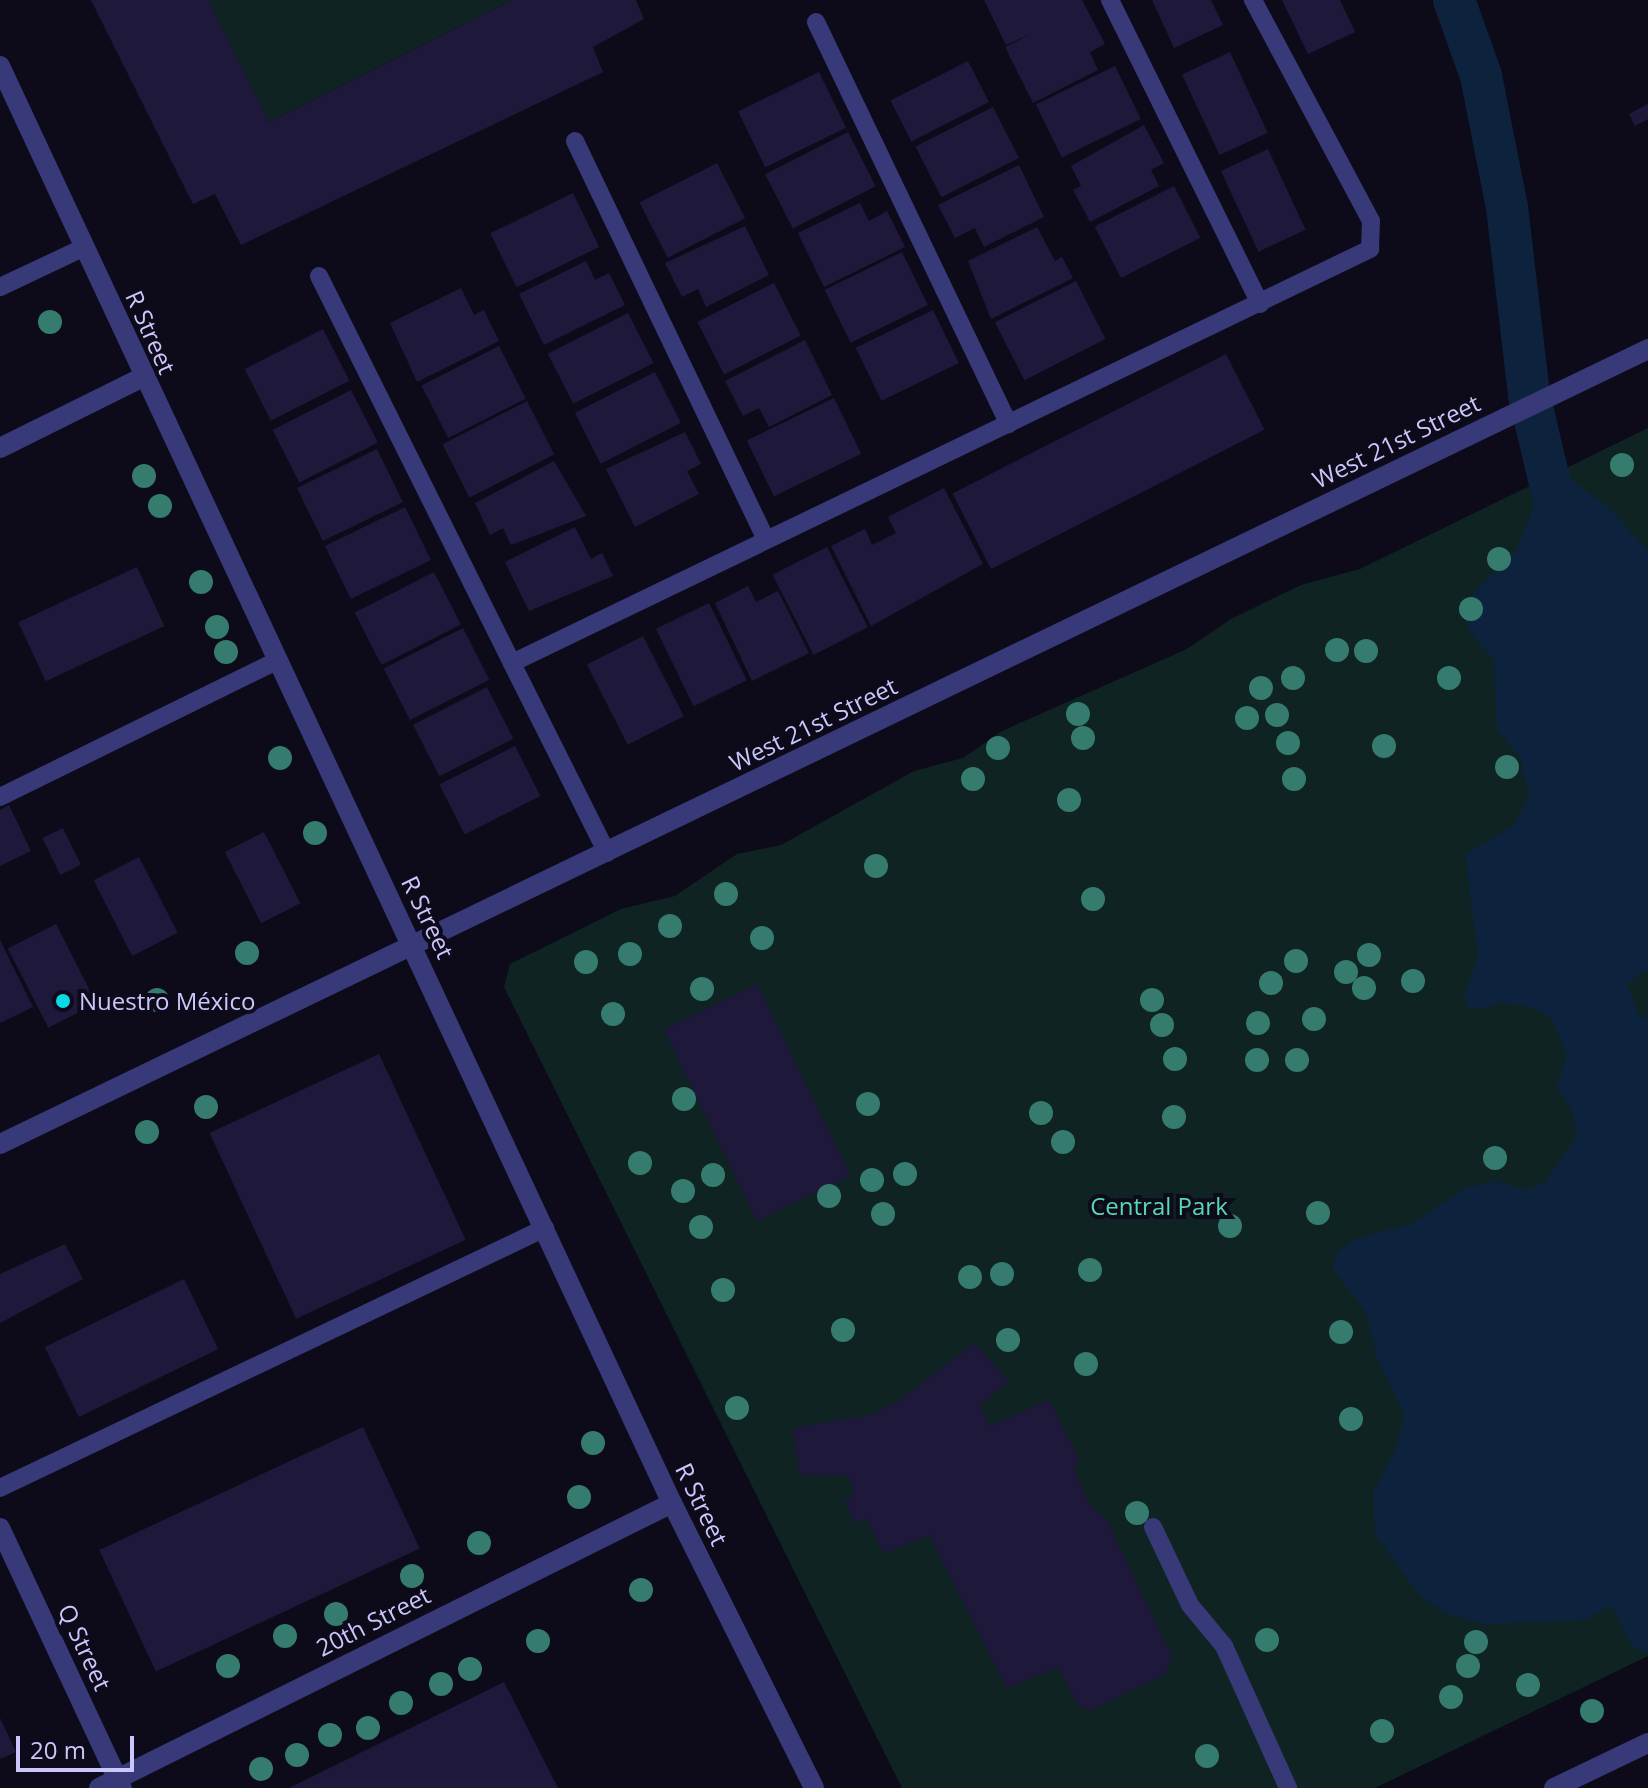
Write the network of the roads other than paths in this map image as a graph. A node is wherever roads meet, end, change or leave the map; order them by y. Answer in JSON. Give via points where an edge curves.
{"nodes":[{"id":1,"x":1110,"y":0,"type":"edge"},
{"id":2,"x":1253,"y":0,"type":"edge"},
{"id":3,"x":816,"y":22,"type":"dead end"},
{"id":4,"x":0,"y":66,"type":"edge"},
{"id":5,"x":575,"y":141,"type":"dead end"},
{"id":6,"x":85,"y":247,"type":"junction"},
{"id":7,"x":319,"y":276,"type":"dead end"},
{"id":8,"x":0,"y":287,"type":"edge"},
{"id":9,"x":1260,"y":304,"type":"junction"},
{"id":10,"x":1648,"y":349,"type":"edge"},
{"id":11,"x":143,"y":377,"type":"junction"},
{"id":12,"x":1009,"y":424,"type":"junction"},
{"id":13,"x":0,"y":448,"type":"edge"},
{"id":14,"x":766,"y":539,"type":"junction"},
{"id":15,"x":274,"y":662,"type":"junction"},
{"id":16,"x":512,"y":663,"type":"junction"},
{"id":17,"x":0,"y":797,"type":"edge"},
{"id":18,"x":607,"y":853,"type":"junction"},
{"id":19,"x":413,"y":946,"type":"junction"},
{"id":20,"x":0,"y":1144,"type":"edge"},
{"id":21,"x":545,"y":1228,"type":"junction"},
{"id":22,"x":0,"y":1488,"type":"edge"},
{"id":23,"x":672,"y":1503,"type":"junction"},
{"id":24,"x":1153,"y":1527,"type":"dead end"},
{"id":25,"x":0,"y":1528,"type":"edge"},
{"id":26,"x":1648,"y":1743,"type":"edge"},
{"id":27,"x":120,"y":1783,"type":"edge"},
{"id":28,"x":99,"y":1788,"type":"edge"},
{"id":29,"x":814,"y":1788,"type":"edge"},
{"id":30,"x":1288,"y":1788,"type":"edge"},
{"id":31,"x":1554,"y":1788,"type":"edge"}],
"edges":[{"from":1,"to":9,"type":"lane"},
{"from":2,"to":9,"type":"lane","via":[[1371,221],[1370,249]]},
{"from":3,"to":12,"type":"lane"},
{"from":4,"to":6,"type":"street","name":"R Street"},
{"from":5,"to":14,"type":"lane"},
{"from":6,"to":8,"type":"lane"},
{"from":6,"to":11,"type":"street","name":"R Street"},
{"from":7,"to":16,"type":"lane"},
{"from":9,"to":12,"type":"lane"},
{"from":10,"to":18,"type":"street","name":"West 21st Street"},
{"from":11,"to":13,"type":"street"},
{"from":11,"to":15,"type":"street","name":"R Street"},
{"from":12,"to":14,"type":"lane"},
{"from":14,"to":16,"type":"lane"},
{"from":15,"to":17,"type":"lane"},
{"from":15,"to":19,"type":"street","name":"R Street"},
{"from":16,"to":18,"type":"lane"},
{"from":18,"to":19,"type":"street","name":"West 21st Street"},
{"from":19,"to":20,"type":"street","name":"West 21st Street"},
{"from":19,"to":21,"type":"street","name":"R Street"},
{"from":21,"to":22,"type":"lane"},
{"from":21,"to":23,"type":"street","name":"R Street"},
{"from":23,"to":27,"type":"street","name":"20th Street"},
{"from":23,"to":29,"type":"street","name":"R Street"},
{"from":24,"to":30,"type":"lane","via":[[1190,1605],[1224,1646]]},
{"from":25,"to":27,"type":"street","name":"Q Street"},
{"from":26,"to":31,"type":"street"},
{"from":27,"to":28,"type":"street","name":"20th Street"}]}
